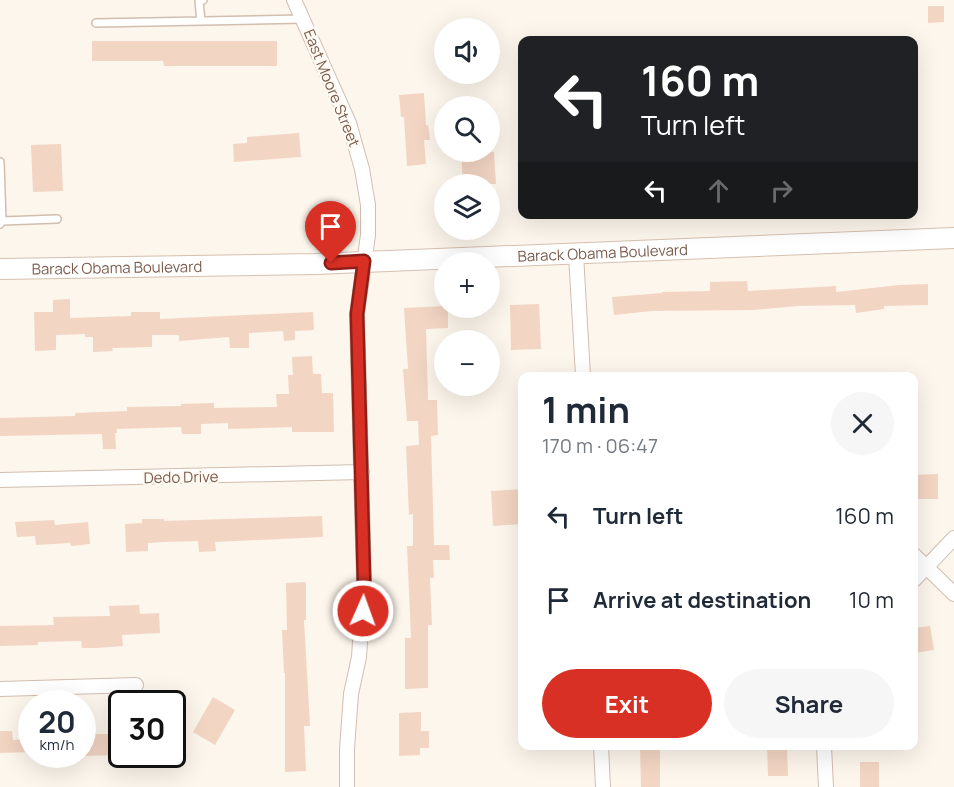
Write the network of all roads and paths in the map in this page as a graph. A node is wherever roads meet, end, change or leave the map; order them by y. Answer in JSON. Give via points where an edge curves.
{"nodes":[{"id":1,"x":203,"y":0,"type":"edge"},
{"id":2,"x":294,"y":0,"type":"edge"},
{"id":3,"x":303,"y":19,"type":"junction"},
{"id":4,"x":201,"y":21,"type":"junction"},
{"id":5,"x":96,"y":22,"type":"dead end"},
{"id":6,"x":0,"y":162,"type":"edge"},
{"id":7,"x":1,"y":190,"type":"edge"},
{"id":8,"x":57,"y":219,"type":"dead end"},
{"id":9,"x":1,"y":222,"type":"edge"},
{"id":10,"x":954,"y":238,"type":"edge"},
{"id":11,"x":576,"y":254,"type":"junction"},
{"id":12,"x":364,"y":261,"type":"junction"},
{"id":13,"x":0,"y":269,"type":"edge"},
{"id":14,"x":583,"y":372,"type":"edge"},
{"id":15,"x":362,"y":472,"type":"junction"},
{"id":16,"x":0,"y":480,"type":"edge"},
{"id":17,"x":954,"y":538,"type":"edge"},
{"id":18,"x":918,"y":559,"type":"edge"},
{"id":19,"x":926,"y":567,"type":"junction"},
{"id":20,"x":918,"y":576,"type":"edge"},
{"id":21,"x":954,"y":594,"type":"edge"},
{"id":22,"x":136,"y":685,"type":"dead end"},
{"id":23,"x":0,"y":689,"type":"edge"},
{"id":24,"x":601,"y":750,"type":"edge"},
{"id":25,"x":824,"y":750,"type":"edge"},
{"id":26,"x":347,"y":787,"type":"edge"},
{"id":27,"x":603,"y":787,"type":"edge"},
{"id":28,"x":826,"y":787,"type":"edge"}],
"edges":[{"from":1,"to":4,"type":"lane","via":[[199,2]]},
{"from":2,"to":3,"type":"street","name":"East Moore Street"},
{"from":3,"to":4,"type":"lane"},
{"from":3,"to":12,"type":"street","name":"East Moore Street","via":[[358,149],[368,205]]},
{"from":4,"to":5,"type":"lane"},
{"from":6,"to":7,"type":"lane"},
{"from":7,"to":9,"type":"lane"},
{"from":8,"to":9,"type":"lane"},
{"from":10,"to":11,"type":"main road","name":"Barack Obama Boulevard"},
{"from":11,"to":12,"type":"main road","name":"Barack Obama Boulevard"},
{"from":11,"to":14,"type":"street"},
{"from":12,"to":13,"type":"main road","name":"Barack Obama Boulevard"},
{"from":12,"to":15,"type":"street","name":"East Moore Street","via":[[357,314]]},
{"from":15,"to":16,"type":"street","name":"Dedo Drive"},
{"from":15,"to":26,"type":"street","name":"East Moore Street","via":[[363,611],[351,694]]},
{"from":17,"to":19,"type":"street"},
{"from":18,"to":19,"type":"street"},
{"from":19,"to":20,"type":"street"},
{"from":19,"to":21,"type":"street"},
{"from":22,"to":23,"type":"street"},
{"from":24,"to":27,"type":"street"},
{"from":25,"to":28,"type":"street"}]}
